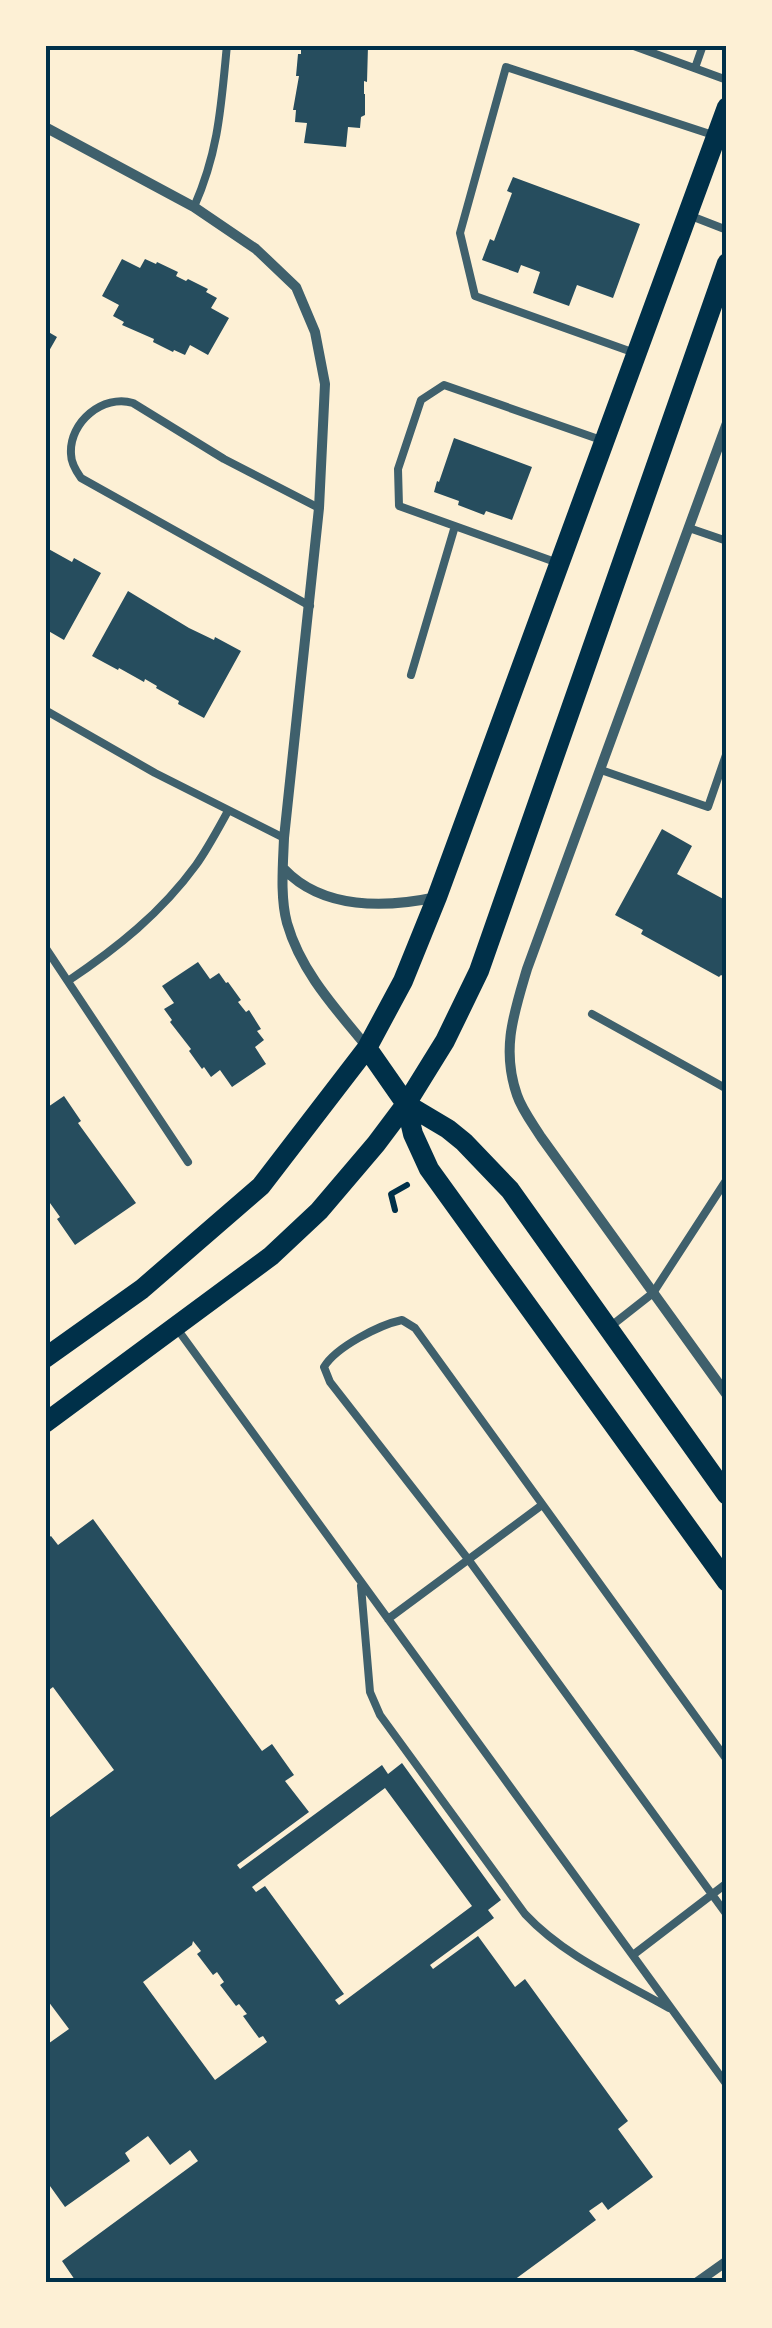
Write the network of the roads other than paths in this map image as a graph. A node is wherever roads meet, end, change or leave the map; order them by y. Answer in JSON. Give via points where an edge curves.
{"nodes":[{"id":1,"x":227,"y":45,"type":"edge"},
{"id":2,"x":631,"y":45,"type":"edge"},
{"id":3,"x":704,"y":45,"type":"edge"},
{"id":4,"x":694,"y":68,"type":"junction"},
{"id":5,"x":727,"y":80,"type":"edge"},
{"id":6,"x":727,"y":106,"type":"edge"},
{"id":7,"x":45,"y":127,"type":"edge"},
{"id":8,"x":716,"y":136,"type":"junction"},
{"id":9,"x":194,"y":207,"type":"junction"},
{"id":10,"x":687,"y":214,"type":"junction"},
{"id":11,"x":727,"y":230,"type":"edge"},
{"id":12,"x":727,"y":263,"type":"edge"},
{"id":13,"x":636,"y":354,"type":"junction"},
{"id":14,"x":727,"y":423,"type":"edge"},
{"id":15,"x":604,"y":441,"type":"junction"},
{"id":16,"x":319,"y":508,"type":"junction"},
{"id":17,"x":455,"y":526,"type":"junction"},
{"id":18,"x":689,"y":528,"type":"junction"},
{"id":19,"x":727,"y":541,"type":"edge"},
{"id":20,"x":558,"y":564,"type":"junction"},
{"id":21,"x":310,"y":606,"type":"junction"},
{"id":22,"x":411,"y":675,"type":"dead end"},
{"id":23,"x":45,"y":710,"type":"edge"},
{"id":24,"x":727,"y":752,"type":"edge"},
{"id":25,"x":601,"y":770,"type":"junction"},
{"id":26,"x":228,"y":811,"type":"junction"},
{"id":27,"x":284,"y":838,"type":"junction"},
{"id":28,"x":283,"y":868,"type":"junction"},
{"id":29,"x":437,"y":896,"type":"junction"},
{"id":30,"x":45,"y":946,"type":"edge"},
{"id":31,"x":68,"y":981,"type":"junction"},
{"id":32,"x":592,"y":1014,"type":"dead end"},
{"id":33,"x":368,"y":1048,"type":"junction"},
{"id":34,"x":727,"y":1090,"type":"edge"},
{"id":35,"x":406,"y":1104,"type":"junction"},
{"id":36,"x":188,"y":1162,"type":"dead end"},
{"id":37,"x":727,"y":1179,"type":"edge"},
{"id":38,"x":653,"y":1293,"type":"junction"},
{"id":39,"x":176,"y":1326,"type":"junction"},
{"id":40,"x":608,"y":1328,"type":"junction"},
{"id":41,"x":45,"y":1358,"type":"edge"},
{"id":42,"x":727,"y":1396,"type":"edge"},
{"id":43,"x":45,"y":1422,"type":"edge"},
{"id":44,"x":727,"y":1496,"type":"edge"},
{"id":45,"x":542,"y":1505,"type":"junction"},
{"id":46,"x":468,"y":1559,"type":"junction"},
{"id":47,"x":361,"y":1581,"type":"junction"},
{"id":48,"x":727,"y":1582,"type":"edge"},
{"id":49,"x":388,"y":1619,"type":"junction"},
{"id":50,"x":727,"y":1760,"type":"edge"},
{"id":51,"x":727,"y":1883,"type":"edge"},
{"id":52,"x":712,"y":1895,"type":"junction"},
{"id":53,"x":727,"y":1916,"type":"edge"},
{"id":54,"x":632,"y":1955,"type":"junction"},
{"id":55,"x":673,"y":2010,"type":"junction"},
{"id":56,"x":727,"y":2086,"type":"edge"},
{"id":57,"x":727,"y":2261,"type":"edge"},
{"id":58,"x":696,"y":2283,"type":"edge"}],
"edges":[{"from":1,"to":9,"type":"lane","via":[[218,137]]},
{"from":2,"to":4,"type":"lane"},
{"from":3,"to":4,"type":"lane"},
{"from":4,"to":5,"type":"lane"},
{"from":6,"to":8,"type":"main road"},
{"from":7,"to":9,"type":"street"},
{"from":8,"to":10,"type":"main road"},
{"from":8,"to":13,"type":"lane","via":[[506,67],[460,233],[475,296]]},
{"from":9,"to":16,"type":"street","via":[[256,249],[296,287],[315,332],[325,384]]},
{"from":10,"to":11,"type":"lane"},
{"from":10,"to":13,"type":"main road"},
{"from":12,"to":35,"type":"main road","via":[[479,971]]},
{"from":13,"to":15,"type":"main road"},
{"from":14,"to":18,"type":"street"},
{"from":15,"to":17,"type":"lane","via":[[444,385],[421,400],[398,469],[399,506]]},
{"from":15,"to":20,"type":"main road"},
{"from":16,"to":21,"type":"street"},
{"from":16,"to":21,"type":"lane","via":[[133,403],[102,405],[74,434],[70,452],[81,478]]},
{"from":17,"to":20,"type":"lane"},
{"from":17,"to":22,"type":"lane"},
{"from":18,"to":19,"type":"lane"},
{"from":18,"to":25,"type":"street"},
{"from":20,"to":29,"type":"main road"},
{"from":21,"to":27,"type":"street"},
{"from":23,"to":26,"type":"lane"},
{"from":24,"to":25,"type":"lane","via":[[708,807]]},
{"from":25,"to":38,"type":"street","via":[[527,970],[510,1028],[510,1064],[518,1098],[541,1137]]},
{"from":26,"to":27,"type":"lane"},
{"from":26,"to":31,"type":"lane","via":[[159,909]]},
{"from":27,"to":28,"type":"street"},
{"from":28,"to":29,"type":"street","via":[[297,882],[349,901],[405,904]]},
{"from":28,"to":33,"type":"street","via":[[286,920],[300,956]]},
{"from":29,"to":33,"type":"main road"},
{"from":30,"to":31,"type":"lane"},
{"from":31,"to":36,"type":"lane"},
{"from":32,"to":34,"type":"lane"},
{"from":33,"to":35,"type":"main road"},
{"from":33,"to":41,"type":"main road","via":[[261,1186],[142,1288]]},
{"from":35,"to":39,"type":"main road","via":[[319,1211]]},
{"from":35,"to":40,"type":"main road","via":[[478,1154]]},
{"from":35,"to":48,"type":"main road","via":[[429,1169]]},
{"from":37,"to":38,"type":"lane"},
{"from":38,"to":40,"type":"lane"},
{"from":38,"to":42,"type":"street"},
{"from":39,"to":43,"type":"main road"},
{"from":39,"to":47,"type":"lane"},
{"from":40,"to":44,"type":"main road"},
{"from":45,"to":46,"type":"lane"},
{"from":45,"to":46,"type":"lane","via":[[415,1328],[402,1320],[388,1323],[331,1356],[324,1367],[330,1382]]},
{"from":45,"to":50,"type":"lane"},
{"from":46,"to":49,"type":"lane"},
{"from":46,"to":52,"type":"lane"},
{"from":47,"to":49,"type":"lane"},
{"from":47,"to":55,"type":"lane","via":[[370,1692],[380,1715],[543,1934]]},
{"from":49,"to":54,"type":"lane"},
{"from":51,"to":52,"type":"lane"},
{"from":52,"to":53,"type":"lane"},
{"from":52,"to":54,"type":"lane"},
{"from":54,"to":55,"type":"lane"},
{"from":55,"to":56,"type":"lane"},
{"from":57,"to":58,"type":"street"}]}
